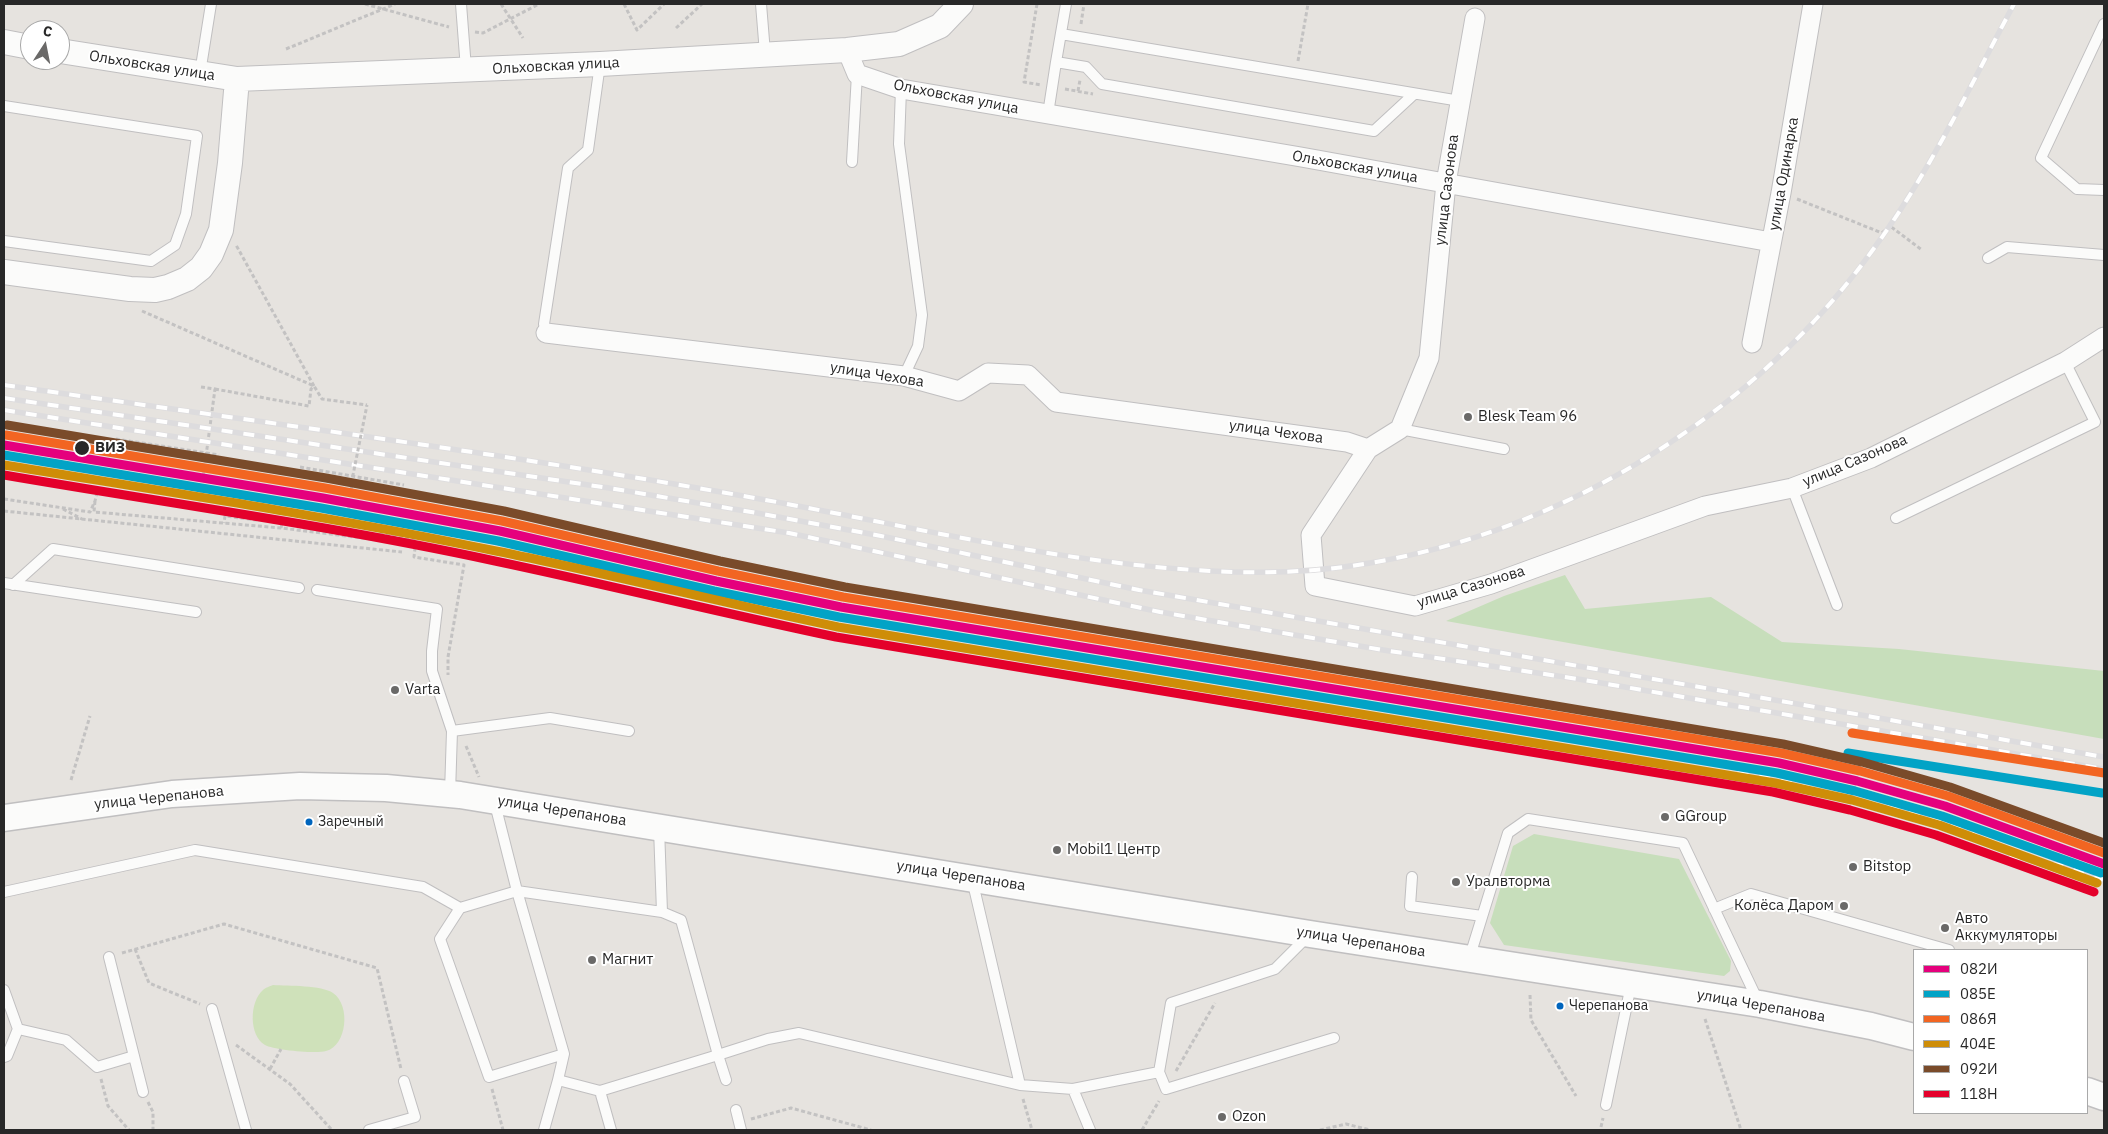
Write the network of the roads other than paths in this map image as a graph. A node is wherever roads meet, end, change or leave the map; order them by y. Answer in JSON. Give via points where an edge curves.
{"nodes":[{"id":1,"x":211,"y":4,"type":"edge"},
{"id":2,"x":461,"y":4,"type":"edge"},
{"id":3,"x":761,"y":4,"type":"edge"},
{"id":4,"x":961,"y":4,"type":"edge"},
{"id":5,"x":1066,"y":4,"type":"edge"},
{"id":6,"x":1813,"y":4,"type":"edge"},
{"id":7,"x":1475,"y":18,"type":"dead end"},
{"id":8,"x":2104,"y":24,"type":"edge"},
{"id":9,"x":1061,"y":34,"type":"junction"},
{"id":10,"x":4,"y":42,"type":"edge"},
{"id":11,"x":20,"y":44,"type":"edge"},
{"id":12,"x":847,"y":50,"type":"junction"},
{"id":13,"x":70,"y":53,"type":"edge"},
{"id":14,"x":764,"y":53,"type":"junction"},
{"id":15,"x":1056,"y":62,"type":"junction"},
{"id":16,"x":600,"y":64,"type":"junction"},
{"id":17,"x":466,"y":70,"type":"junction"},
{"id":18,"x":200,"y":74,"type":"junction"},
{"id":19,"x":857,"y":74,"type":"junction"},
{"id":20,"x":237,"y":79,"type":"junction"},
{"id":21,"x":901,"y":89,"type":"junction"},
{"id":22,"x":1414,"y":94,"type":"junction"},
{"id":23,"x":1460,"y":102,"type":"junction"},
{"id":24,"x":4,"y":106,"type":"edge"},
{"id":25,"x":1048,"y":114,"type":"junction"},
{"id":26,"x":852,"y":162,"type":"dead end"},
{"id":27,"x":1446,"y":183,"type":"junction"},
{"id":28,"x":2104,"y":190,"type":"edge"},
{"id":29,"x":4,"y":241,"type":"edge"},
{"id":30,"x":1772,"y":242,"type":"junction"},
{"id":31,"x":2104,"y":255,"type":"edge"},
{"id":32,"x":1988,"y":258,"type":"dead end"},
{"id":33,"x":4,"y":272,"type":"edge"},
{"id":34,"x":546,"y":333,"type":"joint"},
{"id":35,"x":2104,"y":337,"type":"edge"},
{"id":36,"x":1752,"y":344,"type":"dead end"},
{"id":37,"x":2065,"y":362,"type":"junction"},
{"id":38,"x":904,"y":376,"type":"junction"},
{"id":39,"x":1400,"y":430,"type":"junction"},
{"id":40,"x":1368,"y":449,"type":"junction"},
{"id":41,"x":1504,"y":449,"type":"dead end"},
{"id":42,"x":1792,"y":488,"type":"junction"},
{"id":43,"x":1896,"y":518,"type":"dead end"},
{"id":44,"x":8,"y":584,"type":"edge"},
{"id":45,"x":299,"y":588,"type":"dead end"},
{"id":46,"x":317,"y":590,"type":"dead end"},
{"id":47,"x":1837,"y":605,"type":"dead end"},
{"id":48,"x":196,"y":612,"type":"dead end"},
{"id":49,"x":455,"y":730,"type":"junction"},
{"id":50,"x":629,"y":730,"type":"dead end"},
{"id":51,"x":487,"y":790,"type":"junction"},
{"id":52,"x":450,"y":794,"type":"junction"},
{"id":53,"x":4,"y":818,"type":"edge"},
{"id":54,"x":659,"y":827,"type":"junction"},
{"id":55,"x":1412,"y":877,"type":"dead end"},
{"id":56,"x":972,"y":878,"type":"junction"},
{"id":57,"x":4,"y":892,"type":"edge"},
{"id":58,"x":517,"y":892,"type":"junction"},
{"id":59,"x":460,"y":908,"type":"junction"},
{"id":60,"x":1714,"y":909,"type":"junction"},
{"id":61,"x":662,"y":912,"type":"junction"},
{"id":62,"x":1482,"y":916,"type":"junction"},
{"id":63,"x":1310,"y":934,"type":"junction"},
{"id":64,"x":1945,"y":949,"type":"edge"},
{"id":65,"x":109,"y":956,"type":"road end"},
{"id":66,"x":1469,"y":959,"type":"junction"},
{"id":67,"x":1631,"y":985,"type":"junction"},
{"id":68,"x":4,"y":990,"type":"edge"},
{"id":69,"x":1760,"y":1004,"type":"junction"},
{"id":70,"x":212,"y":1009,"type":"road end"},
{"id":71,"x":18,"y":1029,"type":"junction"},
{"id":72,"x":1334,"y":1038,"type":"dead end"},
{"id":73,"x":1913,"y":1038,"type":"edge"},
{"id":74,"x":564,"y":1054,"type":"junction"},
{"id":75,"x":718,"y":1054,"type":"junction"},
{"id":76,"x":134,"y":1056,"type":"junction"},
{"id":77,"x":4,"y":1057,"type":"edge"},
{"id":78,"x":1159,"y":1072,"type":"junction"},
{"id":79,"x":558,"y":1080,"type":"junction"},
{"id":80,"x":726,"y":1080,"type":"dead end"},
{"id":81,"x":404,"y":1081,"type":"road end"},
{"id":82,"x":1020,"y":1085,"type":"junction"},
{"id":83,"x":1074,"y":1088,"type":"junction"},
{"id":84,"x":600,"y":1091,"type":"junction"},
{"id":85,"x":2088,"y":1091,"type":"edge"},
{"id":86,"x":143,"y":1092,"type":"road end"},
{"id":87,"x":2104,"y":1097,"type":"edge"},
{"id":88,"x":1606,"y":1105,"type":"dead end"},
{"id":89,"x":736,"y":1110,"type":"dead end"},
{"id":90,"x":740,"y":1126,"type":"edge"},
{"id":91,"x":246,"y":1130,"type":"edge"},
{"id":92,"x":369,"y":1130,"type":"edge"},
{"id":93,"x":544,"y":1130,"type":"edge"},
{"id":94,"x":611,"y":1130,"type":"edge"},
{"id":95,"x":1090,"y":1130,"type":"edge"}],
"edges":[{"from":1,"to":18,"type":"lane"},
{"from":2,"to":17,"type":"lane"},
{"from":3,"to":14,"type":"lane"},
{"from":4,"to":12,"type":"street","name":"Ольховская улица","via":[[940,26],[899,44]]},
{"from":5,"to":9,"type":"lane"},
{"from":6,"to":30,"type":"street","name":"улица Одинарка"},
{"from":7,"to":23,"type":"street","name":"улица Сазонова"},
{"from":8,"to":28,"type":"lane","via":[[2041,158],[2077,189]]},
{"from":9,"to":15,"type":"lane"},
{"from":9,"to":22,"type":"lane"},
{"from":10,"to":11,"type":"street"},
{"from":12,"to":14,"type":"street","name":"Ольховская улица"},
{"from":12,"to":19,"type":"street"},
{"from":13,"to":18,"type":"street","name":"Ольховская улица"},
{"from":14,"to":16,"type":"street","name":"Ольховская улица"},
{"from":15,"to":22,"type":"lane","via":[[1086,67],[1102,84],[1374,131]]},
{"from":15,"to":25,"type":"lane"},
{"from":16,"to":17,"type":"street","name":"Ольховская улица"},
{"from":16,"to":34,"type":"lane","via":[[588,150],[568,168],[544,324]]},
{"from":17,"to":20,"type":"street","name":"Ольховская улица"},
{"from":18,"to":20,"type":"street","name":"Ольховская улица"},
{"from":19,"to":21,"type":"street","name":"Ольховская улица"},
{"from":19,"to":26,"type":"lane"},
{"from":20,"to":33,"type":"street","via":[[222,230],[201,268],[187,279],[155,290]]},
{"from":21,"to":25,"type":"street","name":"Ольховская улица"},
{"from":21,"to":38,"type":"lane","via":[[899,144],[922,315],[918,346]]},
{"from":22,"to":23,"type":"lane"},
{"from":23,"to":27,"type":"street","name":"улица Сазонова"},
{"from":24,"to":29,"type":"lane","via":[[197,136],[186,214],[176,245],[151,261]]},
{"from":25,"to":27,"type":"street","name":"Ольховская улица"},
{"from":27,"to":30,"type":"street","name":"Ольховская улица"},
{"from":27,"to":39,"type":"street","name":"улица Сазонова","via":[[1429,358]]},
{"from":30,"to":36,"type":"street","name":"улица Одинарка"},
{"from":31,"to":32,"type":"lane","via":[[2007,247]]},
{"from":34,"to":38,"type":"street","name":"улица Чехова"},
{"from":35,"to":37,"type":"street","name":"улица Сазонова"},
{"from":37,"to":42,"type":"street","name":"улица Сазонова","via":[[1871,458]]},
{"from":37,"to":43,"type":"lane","via":[[2095,422]]},
{"from":38,"to":40,"type":"street","name":"улица Чехова","via":[[959,392],[988,373],[1028,375],[1056,402],[1347,442]]},
{"from":39,"to":40,"type":"street","name":"улица Сазонова"},
{"from":39,"to":41,"type":"lane"},
{"from":40,"to":42,"type":"street","name":"улица Сазонова","via":[[1311,535],[1315,586],[1415,606],[1491,584],[1705,506]]},
{"from":42,"to":47,"type":"lane"},
{"from":44,"to":45,"type":"lane","via":[[53,549]]},
{"from":44,"to":48,"type":"lane"},
{"from":46,"to":49,"type":"lane","via":[[436,609],[432,671]]},
{"from":49,"to":50,"type":"lane","via":[[550,718]]},
{"from":49,"to":52,"type":"lane"},
{"from":51,"to":52,"type":"main road","name":"улица Черепанова"},
{"from":51,"to":54,"type":"main road","name":"улица Черепанова"},
{"from":51,"to":58,"type":"lane"},
{"from":52,"to":53,"type":"main road","name":"улица Черепанова","via":[[386,788],[300,786],[172,794]]},
{"from":54,"to":56,"type":"main road","name":"улица Черепанова"},
{"from":54,"to":61,"type":"lane"},
{"from":55,"to":62,"type":"lane","via":[[1410,906]]},
{"from":56,"to":63,"type":"main road","name":"улица Черепанова"},
{"from":56,"to":82,"type":"lane"},
{"from":57,"to":59,"type":"lane","via":[[195,850],[423,887]]},
{"from":58,"to":59,"type":"lane"},
{"from":58,"to":61,"type":"lane"},
{"from":58,"to":74,"type":"lane"},
{"from":59,"to":74,"type":"lane","via":[[440,939],[489,1077]]},
{"from":60,"to":62,"type":"lane","via":[[1683,843],[1528,820],[1508,833]]},
{"from":60,"to":64,"type":"lane","via":[[1751,894]]},
{"from":60,"to":69,"type":"lane"},
{"from":61,"to":75,"type":"lane","via":[[681,920]]},
{"from":62,"to":66,"type":"lane"},
{"from":63,"to":66,"type":"main road","name":"улица Черепанова"},
{"from":63,"to":78,"type":"lane","via":[[1275,969],[1171,1002]]},
{"from":65,"to":76,"type":"lane"},
{"from":66,"to":67,"type":"main road","name":"улица Черепанова"},
{"from":67,"to":69,"type":"main road","name":"улица Черепанова"},
{"from":67,"to":88,"type":"lane"},
{"from":68,"to":71,"type":"lane"},
{"from":69,"to":73,"type":"main road","name":"улица Черепанова"},
{"from":70,"to":91,"type":"lane"},
{"from":71,"to":76,"type":"lane","via":[[66,1040],[97,1068]]},
{"from":71,"to":77,"type":"lane"},
{"from":72,"to":78,"type":"lane","via":[[1166,1090]]},
{"from":74,"to":79,"type":"lane"},
{"from":75,"to":80,"type":"lane"},
{"from":75,"to":82,"type":"lane","via":[[799,1033]]},
{"from":75,"to":84,"type":"lane"},
{"from":76,"to":86,"type":"lane"},
{"from":78,"to":83,"type":"lane"},
{"from":79,"to":84,"type":"lane"},
{"from":79,"to":93,"type":"lane"},
{"from":81,"to":92,"type":"lane","via":[[415,1117]]},
{"from":82,"to":83,"type":"lane"},
{"from":83,"to":95,"type":"lane"},
{"from":84,"to":94,"type":"lane"},
{"from":85,"to":87,"type":"main road"},
{"from":89,"to":90,"type":"lane"}]}
